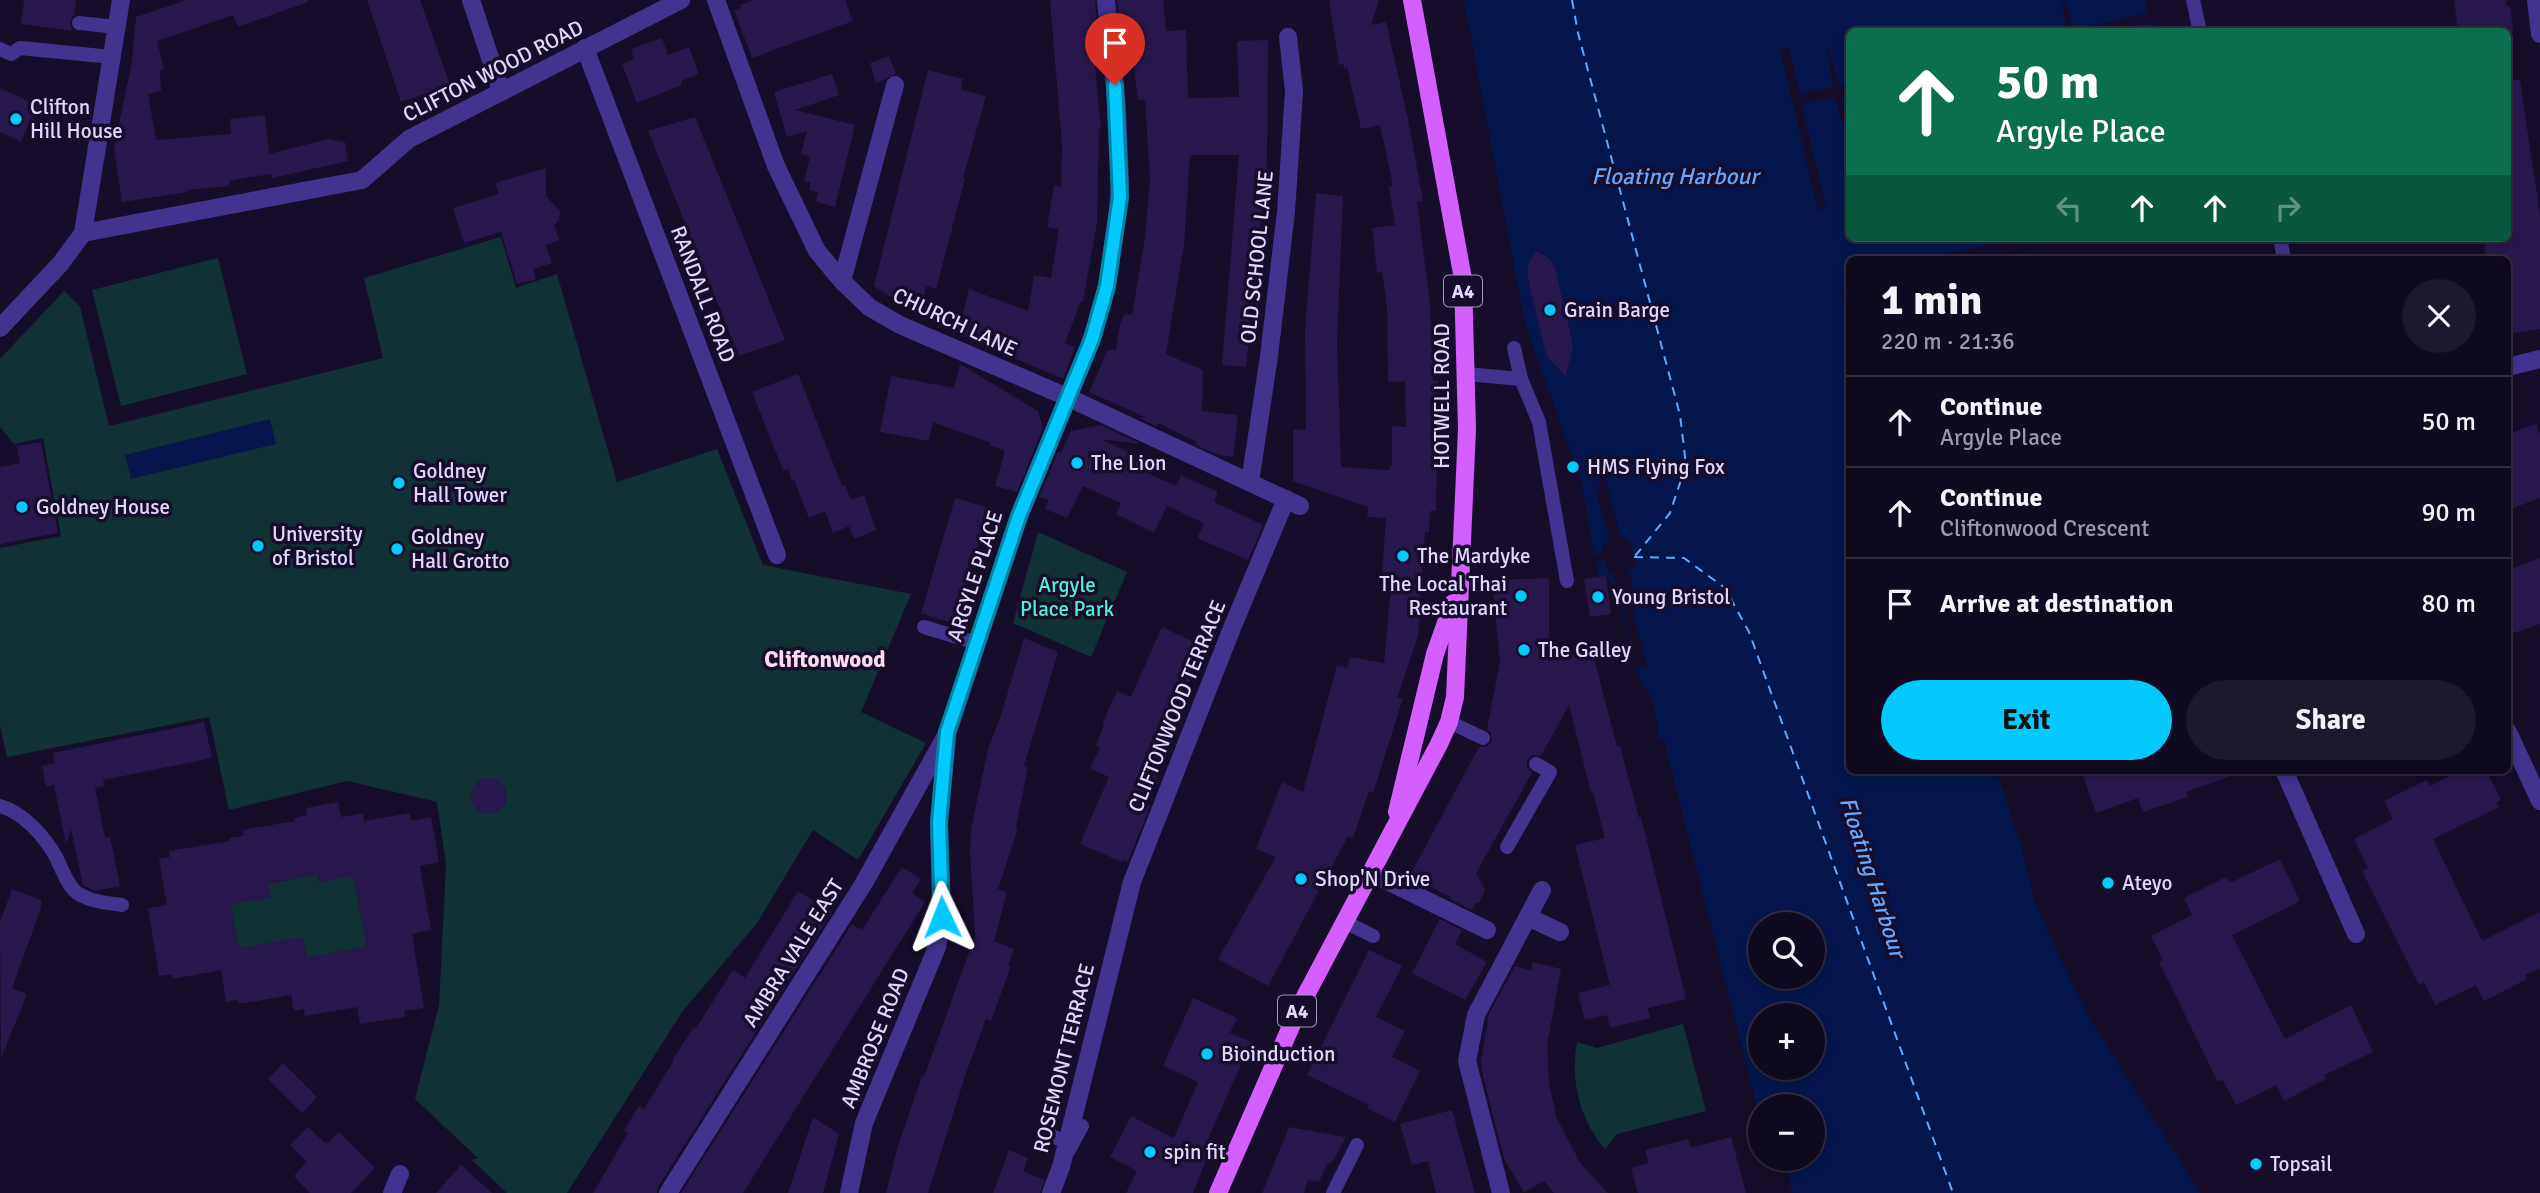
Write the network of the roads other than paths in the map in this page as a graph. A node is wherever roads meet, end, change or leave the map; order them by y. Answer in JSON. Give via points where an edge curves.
{"nodes":[{"id":1,"x":121,"y":0,"type":"edge"},
{"id":2,"x":471,"y":0,"type":"edge"},
{"id":3,"x":681,"y":0,"type":"edge"},
{"id":4,"x":716,"y":0,"type":"edge"},
{"id":5,"x":1106,"y":0,"type":"edge"},
{"id":6,"x":1412,"y":0,"type":"edge"},
{"id":7,"x":2193,"y":0,"type":"edge"},
{"id":8,"x":2536,"y":0,"type":"edge"},
{"id":9,"x":79,"y":23,"type":"dead end"},
{"id":10,"x":116,"y":27,"type":"junction"},
{"id":11,"x":2199,"y":28,"type":"edge"},
{"id":12,"x":2540,"y":34,"type":"edge"},
{"id":13,"x":1288,"y":37,"type":"dead end"},
{"id":14,"x":586,"y":48,"type":"junction"},
{"id":15,"x":0,"y":49,"type":"edge"},
{"id":16,"x":112,"y":57,"type":"junction"},
{"id":17,"x":895,"y":85,"type":"dead end"},
{"id":18,"x":501,"y":91,"type":"junction"},
{"id":19,"x":83,"y":233,"type":"junction"},
{"id":20,"x":842,"y":281,"type":"junction"},
{"id":21,"x":0,"y":328,"type":"edge"},
{"id":22,"x":1514,"y":348,"type":"dead end"},
{"id":23,"x":2540,"y":359,"type":"edge"},
{"id":24,"x":2511,"y":366,"type":"edge"},
{"id":25,"x":1466,"y":374,"type":"junction"},
{"id":26,"x":1521,"y":379,"type":"junction"},
{"id":27,"x":1066,"y":397,"type":"junction"},
{"id":28,"x":1250,"y":482,"type":"junction"},
{"id":29,"x":1293,"y":502,"type":"joint"},
{"id":30,"x":777,"y":555,"type":"dead end"},
{"id":31,"x":1567,"y":581,"type":"dead end"},
{"id":32,"x":1459,"y":586,"type":"junction"},
{"id":33,"x":924,"y":627,"type":"dead end"},
{"id":34,"x":977,"y":643,"type":"junction"},
{"id":35,"x":1449,"y":722,"type":"junction"},
{"id":36,"x":947,"y":732,"type":"junction"},
{"id":37,"x":1483,"y":738,"type":"dead end"},
{"id":38,"x":2511,"y":738,"type":"edge"},
{"id":39,"x":1536,"y":764,"type":"dead end"},
{"id":40,"x":2286,"y":774,"type":"edge"},
{"id":41,"x":2540,"y":801,"type":"edge"},
{"id":42,"x":0,"y":806,"type":"edge"},
{"id":43,"x":1392,"y":835,"type":"junction"},
{"id":44,"x":1507,"y":847,"type":"dead end"},
{"id":45,"x":1371,"y":873,"type":"junction"},
{"id":46,"x":1542,"y":890,"type":"dead end"},
{"id":47,"x":122,"y":905,"type":"dead end"},
{"id":48,"x":1528,"y":917,"type":"junction"},
{"id":49,"x":1345,"y":922,"type":"junction"},
{"id":50,"x":1487,"y":930,"type":"dead end"},
{"id":51,"x":1560,"y":932,"type":"dead end"},
{"id":52,"x":1118,"y":933,"type":"joint"},
{"id":53,"x":2356,"y":934,"type":"dead end"},
{"id":54,"x":1373,"y":936,"type":"dead end"},
{"id":55,"x":1082,"y":1126,"type":"dead end"},
{"id":56,"x":1049,"y":1135,"type":"dead end"},
{"id":57,"x":1067,"y":1142,"type":"junction"},
{"id":58,"x":1357,"y":1145,"type":"dead end"},
{"id":59,"x":1060,"y":1167,"type":"junction"},
{"id":60,"x":400,"y":1174,"type":"dead end"},
{"id":61,"x":392,"y":1193,"type":"edge"},
{"id":62,"x":668,"y":1193,"type":"edge"},
{"id":63,"x":849,"y":1193,"type":"edge"},
{"id":64,"x":1051,"y":1193,"type":"edge"},
{"id":65,"x":1218,"y":1193,"type":"edge"},
{"id":66,"x":1333,"y":1193,"type":"edge"},
{"id":67,"x":1500,"y":1193,"type":"edge"}],
"edges":[{"from":1,"to":10,"type":"street"},
{"from":2,"to":18,"type":"street"},
{"from":3,"to":14,"type":"street","name":"CLIFTON WOOD ROAD"},
{"from":4,"to":20,"type":"street","name":"CHURCH LANE","via":[[776,166],[817,251]]},
{"from":5,"to":27,"type":"street","name":"ARGYLE PLACE","via":[[1117,107],[1118,211],[1098,323]]},
{"from":6,"to":25,"type":"main road","name":"HOTWELL ROAD","number":"A4","via":[[1463,279]]},
{"from":7,"to":11,"type":"lane"},
{"from":8,"to":12,"type":"street"},
{"from":9,"to":10,"type":"lane"},
{"from":10,"to":16,"type":"street"},
{"from":13,"to":28,"type":"street","name":"OLD SCHOOL LANE","via":[[1294,91],[1286,212]]},
{"from":14,"to":18,"type":"street","name":"CLIFTON WOOD ROAD"},
{"from":14,"to":30,"type":"street","name":"RANDALL ROAD"},
{"from":15,"to":16,"type":"lane","via":[[10,54],[20,48]]},
{"from":16,"to":19,"type":"street"},
{"from":17,"to":20,"type":"street"},
{"from":18,"to":19,"type":"street","name":"CLIFTON WOOD ROAD","via":[[409,139],[362,180]]},
{"from":19,"to":21,"type":"street"},
{"from":20,"to":27,"type":"street","name":"CHURCH LANE","via":[[869,306],[900,325]]},
{"from":22,"to":26,"type":"lane"},
{"from":23,"to":24,"type":"street"},
{"from":25,"to":26,"type":"lane"},
{"from":25,"to":32,"type":"main road","name":"HOTWELL ROAD","number":"A4"},
{"from":26,"to":31,"type":"lane","via":[[1539,422]]},
{"from":27,"to":28,"type":"street","name":"CHURCH LANE"},
{"from":27,"to":34,"type":"street","name":"ARGYLE PLACE","via":[[1019,516]]},
{"from":28,"to":29,"type":"street","name":"CHURCH LANE"},
{"from":29,"to":52,"type":"street","name":"CLIFTONWOOD TERRACE","via":[[1227,640],[1132,882]]},
{"from":32,"to":35,"type":"main road","name":"HOTWELL ROAD","number":"A4","via":[[1455,697]]},
{"from":32,"to":43,"type":"main road","name":"HOTWELL ROAD","number":"A4","via":[[1435,654]]},
{"from":33,"to":34,"type":"lane"},
{"from":34,"to":36,"type":"street","name":"ARGYLE PLACE"},
{"from":35,"to":37,"type":"lane"},
{"from":35,"to":43,"type":"main road","name":"HOTWELL ROAD","number":"A4"},
{"from":36,"to":62,"type":"street","name":"AMBRA VALE EAST","via":[[864,883]]},
{"from":36,"to":63,"type":"street","name":"AMBROSE ROAD","via":[[939,822],[942,917],[937,947],[864,1124]]},
{"from":38,"to":41,"type":"street"},
{"from":39,"to":44,"type":"lane","via":[[1550,772]]},
{"from":40,"to":53,"type":"street"},
{"from":42,"to":47,"type":"lane","via":[[35,829],[76,893]]},
{"from":43,"to":45,"type":"main road","name":"HOTWELL ROAD","number":"A4"},
{"from":45,"to":49,"type":"main road","name":"HOTWELL ROAD","number":"A4"},
{"from":45,"to":50,"type":"street"},
{"from":46,"to":48,"type":"street"},
{"from":48,"to":51,"type":"street"},
{"from":48,"to":67,"type":"street","via":[[1476,1015],[1467,1061]]},
{"from":49,"to":54,"type":"lane"},
{"from":49,"to":65,"type":"main road","name":"HOTWELL ROAD","number":"A4","via":[[1298,1008]]},
{"from":52,"to":57,"type":"street","name":"ROSEMONT TERRACE"},
{"from":55,"to":59,"type":"lane"},
{"from":56,"to":57,"type":"lane"},
{"from":57,"to":59,"type":"street","name":"ROSEMONT TERRACE"},
{"from":58,"to":66,"type":"lane"},
{"from":59,"to":64,"type":"street","name":"ROSEMONT TERRACE"},
{"from":60,"to":61,"type":"street"}]}
